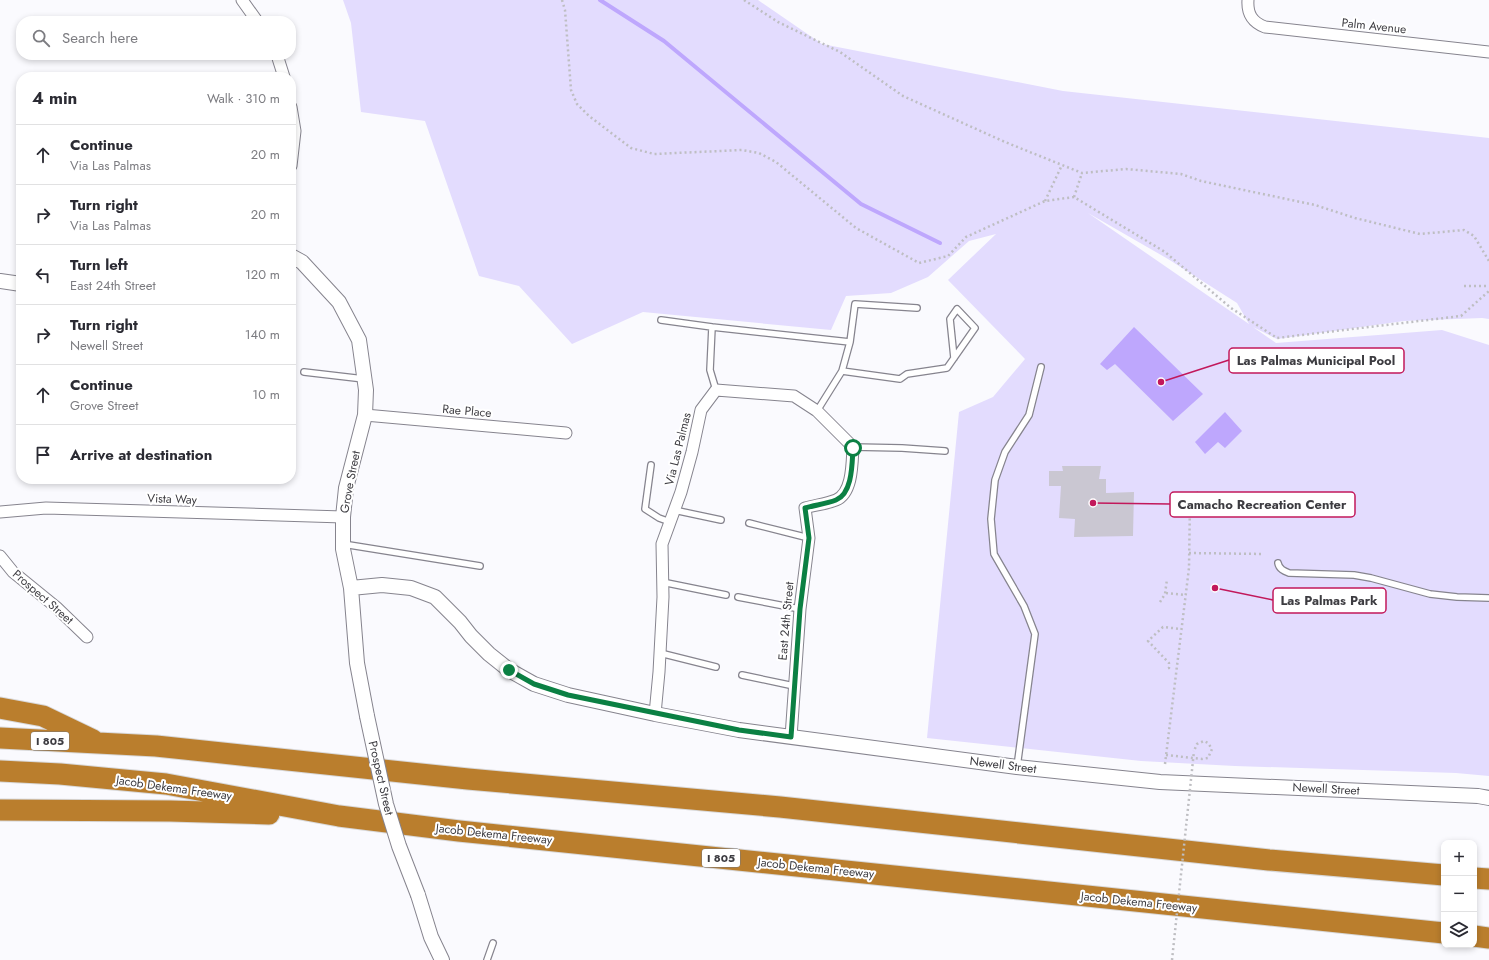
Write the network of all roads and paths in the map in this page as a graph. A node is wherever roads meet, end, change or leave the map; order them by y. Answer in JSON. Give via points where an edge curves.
{"nodes":[{"id":1,"x":242,"y":0,"type":"edge"},
{"id":2,"x":562,"y":0,"type":"edge"},
{"id":3,"x":744,"y":0,"type":"edge"},
{"id":4,"x":1248,"y":0,"type":"edge"},
{"id":5,"x":253,"y":16,"type":"edge"},
{"id":6,"x":1489,"y":52,"type":"edge"},
{"id":7,"x":279,"y":60,"type":"edge"},
{"id":8,"x":283,"y":72,"type":"edge"},
{"id":9,"x":1062,"y":165,"type":"junction"},
{"id":10,"x":1082,"y":173,"type":"junction"},
{"id":11,"x":1074,"y":197,"type":"junction"},
{"id":12,"x":1044,"y":201,"type":"junction"},
{"id":13,"x":296,"y":259,"type":"edge"},
{"id":14,"x":1489,"y":261,"type":"edge"},
{"id":15,"x":0,"y":281,"type":"edge"},
{"id":16,"x":16,"y":283,"type":"edge"},
{"id":17,"x":1464,"y":286,"type":"dead end"},
{"id":18,"x":1489,"y":286,"type":"edge"},
{"id":19,"x":1489,"y":292,"type":"edge"},
{"id":20,"x":917,"y":308,"type":"dead end"},
{"id":21,"x":661,"y":320,"type":"dead end"},
{"id":22,"x":712,"y":327,"type":"junction"},
{"id":23,"x":850,"y":342,"type":"junction"},
{"id":24,"x":954,"y":358,"type":"junction"},
{"id":25,"x":1041,"y":367,"type":"dead end"},
{"id":26,"x":842,"y":371,"type":"junction"},
{"id":27,"x":304,"y":372,"type":"dead end"},
{"id":28,"x":365,"y":379,"type":"junction"},
{"id":29,"x":716,"y":390,"type":"junction"},
{"id":30,"x":817,"y":411,"type":"junction"},
{"id":31,"x":365,"y":415,"type":"junction"},
{"id":32,"x":566,"y":433,"type":"dead end"},
{"id":33,"x":853,"y":448,"type":"junction"},
{"id":34,"x":944,"y":451,"type":"dead end"},
{"id":35,"x":651,"y":465,"type":"dead end"},
{"id":36,"x":1198,"y":491,"type":"dead end"},
{"id":37,"x":674,"y":510,"type":"junction"},
{"id":38,"x":0,"y":512,"type":"edge"},
{"id":39,"x":343,"y":516,"type":"junction"},
{"id":40,"x":721,"y":520,"type":"dead end"},
{"id":41,"x":670,"y":522,"type":"junction"},
{"id":42,"x":749,"y":523,"type":"dead end"},
{"id":43,"x":809,"y":538,"type":"junction"},
{"id":44,"x":342,"y":544,"type":"junction"},
{"id":45,"x":1190,"y":553,"type":"junction"},
{"id":46,"x":1264,"y":554,"type":"dead end"},
{"id":47,"x":0,"y":556,"type":"edge"},
{"id":48,"x":1278,"y":563,"type":"dead end"},
{"id":49,"x":480,"y":566,"type":"dead end"},
{"id":50,"x":1167,"y":579,"type":"dead end"},
{"id":51,"x":662,"y":582,"type":"junction"},
{"id":52,"x":351,"y":588,"type":"junction"},
{"id":53,"x":1166,"y":593,"type":"junction"},
{"id":54,"x":726,"y":595,"type":"dead end"},
{"id":55,"x":1186,"y":595,"type":"junction"},
{"id":56,"x":738,"y":597,"type":"dead end"},
{"id":57,"x":1489,"y":598,"type":"edge"},
{"id":58,"x":1160,"y":602,"type":"dead end"},
{"id":59,"x":800,"y":609,"type":"junction"},
{"id":60,"x":1182,"y":629,"type":"junction"},
{"id":61,"x":87,"y":637,"type":"dead end"},
{"id":62,"x":660,"y":653,"type":"junction"},
{"id":63,"x":716,"y":667,"type":"dead end"},
{"id":64,"x":1168,"y":668,"type":"dead end"},
{"id":65,"x":742,"y":675,"type":"dead end"},
{"id":66,"x":794,"y":686,"type":"junction"},
{"id":67,"x":0,"y":708,"type":"edge"},
{"id":68,"x":655,"y":714,"type":"junction"},
{"id":69,"x":791,"y":737,"type":"junction"},
{"id":70,"x":0,"y":738,"type":"edge"},
{"id":71,"x":101,"y":743,"type":"junction"},
{"id":72,"x":1166,"y":755,"type":"junction"},
{"id":73,"x":1165,"y":764,"type":"dead end"},
{"id":74,"x":1017,"y":767,"type":"junction"},
{"id":75,"x":0,"y":771,"type":"edge"},
{"id":76,"x":1485,"y":796,"type":"edge"},
{"id":77,"x":0,"y":810,"type":"edge"},
{"id":78,"x":339,"y":816,"type":"junction"},
{"id":79,"x":1441,"y":875,"type":"edge"},
{"id":80,"x":1477,"y":878,"type":"edge"},
{"id":81,"x":1489,"y":879,"type":"edge"},
{"id":82,"x":1441,"y":933,"type":"edge"},
{"id":83,"x":1477,"y":936,"type":"edge"},
{"id":84,"x":1489,"y":938,"type":"edge"},
{"id":85,"x":493,"y":943,"type":"dead end"},
{"id":86,"x":442,"y":960,"type":"edge"},
{"id":87,"x":487,"y":960,"type":"edge"},
{"id":88,"x":1172,"y":960,"type":"edge"}],
"edges":[{"from":1,"to":5,"type":"street"},
{"from":2,"to":12,"type":"path","via":[[571,90],[577,104],[631,148],[654,154],[742,150],[759,153],[776,162],[856,228],[920,263],[948,256],[966,237]]},
{"from":3,"to":9,"type":"path","via":[[778,22],[840,52],[903,96]]},
{"from":4,"to":6,"type":"street","name":"Palm Avenue","via":[[1250,17],[1265,27]]},
{"from":7,"to":8,"type":"street"},
{"from":9,"to":10,"type":"path"},
{"from":9,"to":12,"type":"path"},
{"from":10,"to":11,"type":"path"},
{"from":10,"to":14,"type":"path","via":[[1126,169],[1181,174],[1201,181],[1316,205],[1355,218],[1420,234],[1464,230],[1474,236]]},
{"from":11,"to":12,"type":"path"},
{"from":11,"to":19,"type":"path","via":[[1165,252],[1231,308],[1277,338],[1461,316]]},
{"from":13,"to":28,"type":"street","name":"Grove Street","via":[[339,302],[359,340]]},
{"from":15,"to":16,"type":"street"},
{"from":17,"to":18,"type":"path"},
{"from":20,"to":23,"type":"lane","via":[[855,304]]},
{"from":21,"to":22,"type":"lane"},
{"from":22,"to":23,"type":"lane"},
{"from":22,"to":29,"type":"lane","via":[[710,370]]},
{"from":23,"to":26,"type":"lane"},
{"from":24,"to":24,"type":"lane","via":[[975,328],[957,309],[950,319]]},
{"from":24,"to":26,"type":"lane","via":[[947,368],[907,374],[900,379]]},
{"from":25,"to":74,"type":"lane","via":[[1029,415],[1005,452],[995,480],[991,519],[994,554],[1024,606],[1035,634]]},
{"from":26,"to":30,"type":"lane"},
{"from":27,"to":28,"type":"lane"},
{"from":28,"to":31,"type":"street","name":"Grove Street"},
{"from":29,"to":30,"type":"street","via":[[794,396]]},
{"from":29,"to":37,"type":"street","name":"Via Las Palmas","via":[[701,410],[692,452]]},
{"from":30,"to":33,"type":"street"},
{"from":31,"to":32,"type":"street","name":"Rae Place"},
{"from":31,"to":39,"type":"street","name":"Grove Street","via":[[346,488]]},
{"from":33,"to":34,"type":"lane"},
{"from":33,"to":43,"type":"street","name":"East 24th Street","via":[[852,473],[844,492],[837,500],[805,508]]},
{"from":35,"to":41,"type":"lane","via":[[645,509]]},
{"from":36,"to":45,"type":"path","via":[[1190,500]]},
{"from":37,"to":40,"type":"lane"},
{"from":37,"to":41,"type":"street","name":"Via Las Palmas"},
{"from":38,"to":39,"type":"street","name":"Vista Way","via":[[46,508]]},
{"from":39,"to":44,"type":"street","name":"Grove Street"},
{"from":41,"to":51,"type":"street","name":"Via Las Palmas","via":[[662,544]]},
{"from":42,"to":43,"type":"lane"},
{"from":43,"to":59,"type":"street","name":"East 24th Street"},
{"from":44,"to":49,"type":"lane"},
{"from":44,"to":52,"type":"street","name":"Grove Street"},
{"from":45,"to":46,"type":"path"},
{"from":45,"to":55,"type":"path"},
{"from":47,"to":61,"type":"street","name":"Prospect Street","via":[[13,572],[56,607]]},
{"from":48,"to":57,"type":"lane","via":[[1282,570],[1289,573],[1354,575],[1430,594]]},
{"from":50,"to":53,"type":"path"},
{"from":51,"to":54,"type":"lane"},
{"from":51,"to":62,"type":"street","name":"Via Las Palmas"},
{"from":52,"to":68,"type":"street","name":"Newell Street","via":[[411,588],[435,597],[489,654],[509,670],[534,684],[568,695]]},
{"from":52,"to":86,"type":"street","name":"Prospect Street","bridge":true,"via":[[357,663],[386,804],[431,937]]},
{"from":53,"to":55,"type":"path"},
{"from":53,"to":58,"type":"path"},
{"from":55,"to":60,"type":"path"},
{"from":56,"to":59,"type":"lane"},
{"from":59,"to":66,"type":"street","name":"East 24th Street"},
{"from":60,"to":64,"type":"path","via":[[1163,627],[1148,641],[1169,663]]},
{"from":60,"to":72,"type":"path"},
{"from":62,"to":63,"type":"lane"},
{"from":62,"to":68,"type":"street","name":"Via Las Palmas"},
{"from":65,"to":66,"type":"lane"},
{"from":66,"to":69,"type":"street","name":"East 24th Street"},
{"from":67,"to":71,"type":"highway","via":[[43,716]]},
{"from":68,"to":69,"type":"street","name":"Newell Street"},
{"from":69,"to":74,"type":"street","name":"Newell Street"},
{"from":70,"to":71,"type":"highway","number":"I 805"},
{"from":71,"to":79,"type":"highway","number":"I 805","via":[[156,746],[468,779],[780,807],[1261,860]]},
{"from":72,"to":73,"type":"path"},
{"from":72,"to":88,"type":"path","bridge":true,"via":[[1202,759],[1208,758],[1212,749],[1204,741],[1197,744],[1194,751]]},
{"from":74,"to":76,"type":"street","name":"Newell Street","via":[[1160,782]]},
{"from":75,"to":78,"type":"highway","name":"Jacob Dekema Freeway","number":"I 805","via":[[166,784]]},
{"from":77,"to":78,"type":"highway","via":[[170,811]]},
{"from":78,"to":82,"type":"highway","name":"Jacob Dekema Freeway","number":"I 805","via":[[459,831]]},
{"from":80,"to":81,"type":"highway"},
{"from":83,"to":84,"type":"highway"},
{"from":85,"to":87,"type":"lane"}]}
